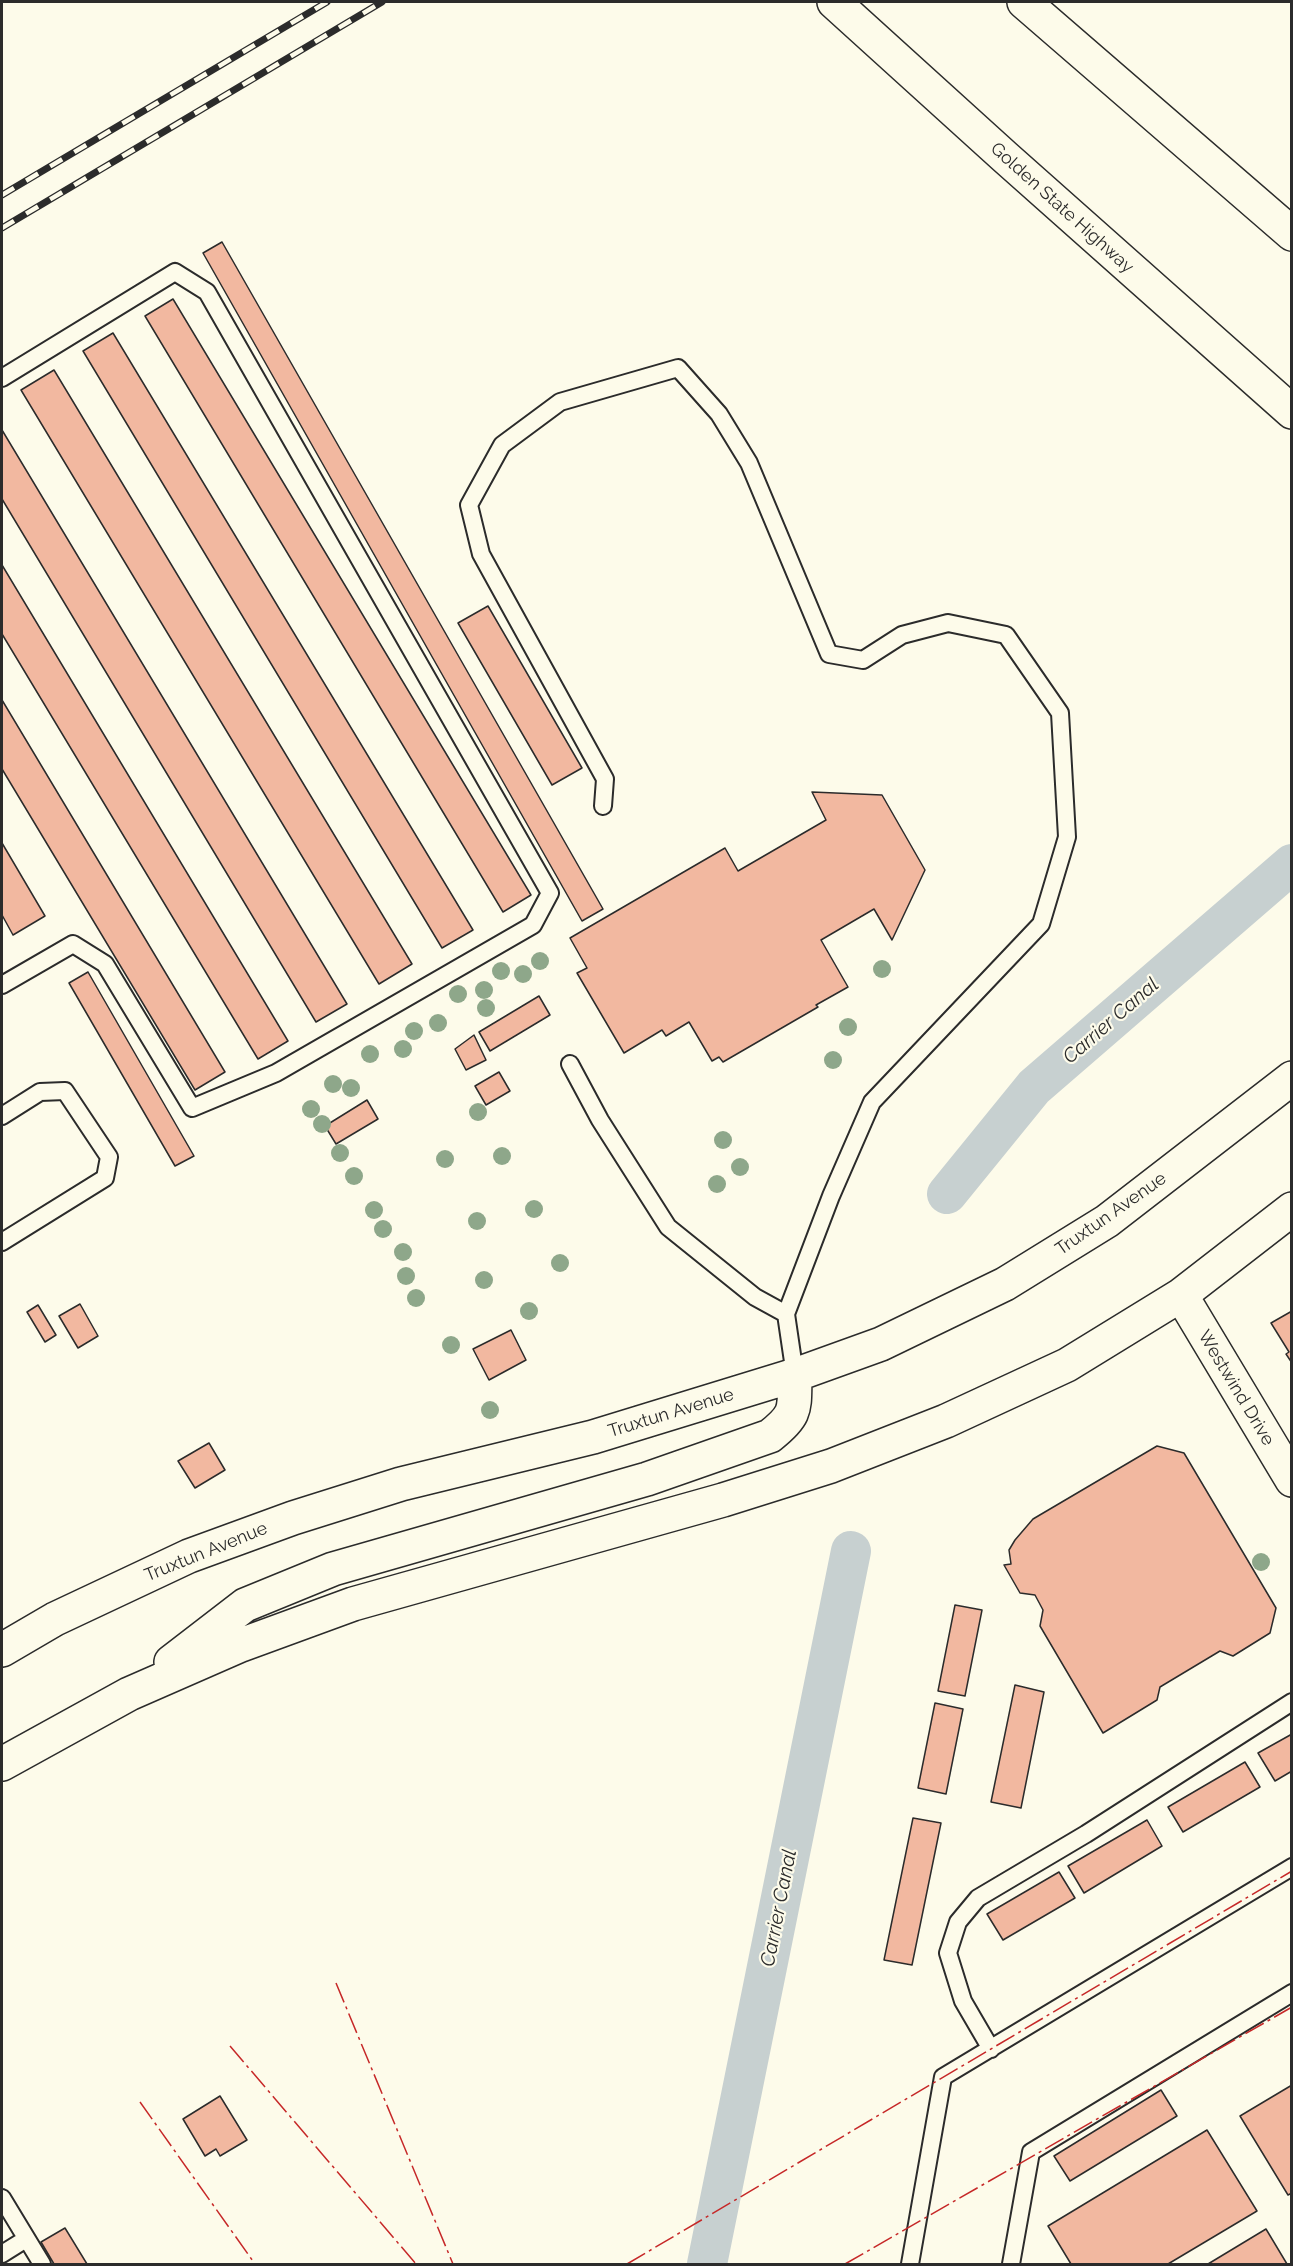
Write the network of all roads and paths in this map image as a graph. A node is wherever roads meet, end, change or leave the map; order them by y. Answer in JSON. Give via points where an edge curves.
{"nodes":[{"id":1,"x":834,"y":2,"type":"edge"},
{"id":2,"x":1024,"y":2,"type":"edge"},
{"id":3,"x":1292,"y":234,"type":"edge"},
{"id":4,"x":2,"y":378,"type":"edge"},
{"id":5,"x":1292,"y":412,"type":"edge"},
{"id":6,"x":603,"y":806,"type":"dead end"},
{"id":7,"x":2,"y":986,"type":"edge"},
{"id":8,"x":570,"y":1064,"type":"dead end"},
{"id":9,"x":1292,"y":1078,"type":"edge"},
{"id":10,"x":2,"y":1116,"type":"edge"},
{"id":11,"x":1292,"y":1209,"type":"edge"},
{"id":12,"x":2,"y":1242,"type":"edge"},
{"id":13,"x":1181,"y":1295,"type":"junction"},
{"id":14,"x":786,"y":1314,"type":"junction"},
{"id":15,"x":795,"y":1375,"type":"junction"},
{"id":16,"x":1292,"y":1480,"type":"edge"},
{"id":17,"x":2,"y":1650,"type":"edge"},
{"id":18,"x":129,"y":1694,"type":"junction"},
{"id":19,"x":1292,"y":1702,"type":"edge"},
{"id":20,"x":2,"y":1764,"type":"edge"},
{"id":21,"x":1292,"y":1867,"type":"edge"},
{"id":22,"x":1292,"y":1994,"type":"edge"},
{"id":23,"x":991,"y":2049,"type":"junction"},
{"id":24,"x":2,"y":2198,"type":"edge"},
{"id":25,"x":26,"y":2239,"type":"junction"},
{"id":26,"x":2,"y":2254,"type":"edge"},
{"id":27,"x":42,"y":2265,"type":"edge"},
{"id":28,"x":910,"y":2265,"type":"edge"},
{"id":29,"x":1011,"y":2265,"type":"edge"}],
"edges":[{"from":1,"to":5,"type":"main road","name":"Golden State Highway"},
{"from":2,"to":3,"type":"main road"},
{"from":4,"to":7,"type":"lane","via":[[175,272],[207,292],[550,893],[533,925],[276,1073],[192,1108],[105,964],[73,944]]},
{"from":6,"to":14,"type":"lane","via":[[605,779],[481,554],[469,505],[502,445],[560,402],[678,368],[719,414],[749,463],[829,654],[863,660],[902,635],[948,623],[1006,635],[1060,713],[1067,837],[1041,924],[872,1102]]},
{"from":8,"to":14,"type":"lane","via":[[600,1120],[668,1227],[755,1297]]},
{"from":9,"to":15,"type":"main road","name":"Truxtun Avenue","via":[[1107,1221],[1005,1284],[881,1344]]},
{"from":10,"to":12,"type":"lane","via":[[40,1092],[65,1091],[109,1157],[105,1178]]},
{"from":11,"to":13,"type":"main road"},
{"from":13,"to":16,"type":"main road","name":"Westwind Drive"},
{"from":13,"to":18,"type":"main road","via":[[1067,1365],[946,1421],[831,1466],[353,1604],[241,1645]]},
{"from":14,"to":15,"type":"lane"},
{"from":15,"to":17,"type":"main road","name":"Truxtun Avenue","via":[[593,1437],[401,1484],[293,1518],[189,1556],[55,1619]]},
{"from":15,"to":18,"type":"main road","via":[[794,1410],[770,1437],[647,1479],[333,1569],[245,1605]]},
{"from":18,"to":20,"type":"main road"},
{"from":19,"to":23,"type":"lane","via":[[978,1898],[958,1922],[948,1953],[963,2001]]},
{"from":21,"to":23,"type":"lane"},
{"from":22,"to":29,"type":"lane","via":[[1031,2152]]},
{"from":23,"to":28,"type":"lane","via":[[943,2077]]},
{"from":24,"to":25,"type":"lane"},
{"from":25,"to":26,"type":"lane"},
{"from":25,"to":27,"type":"lane"}]}
